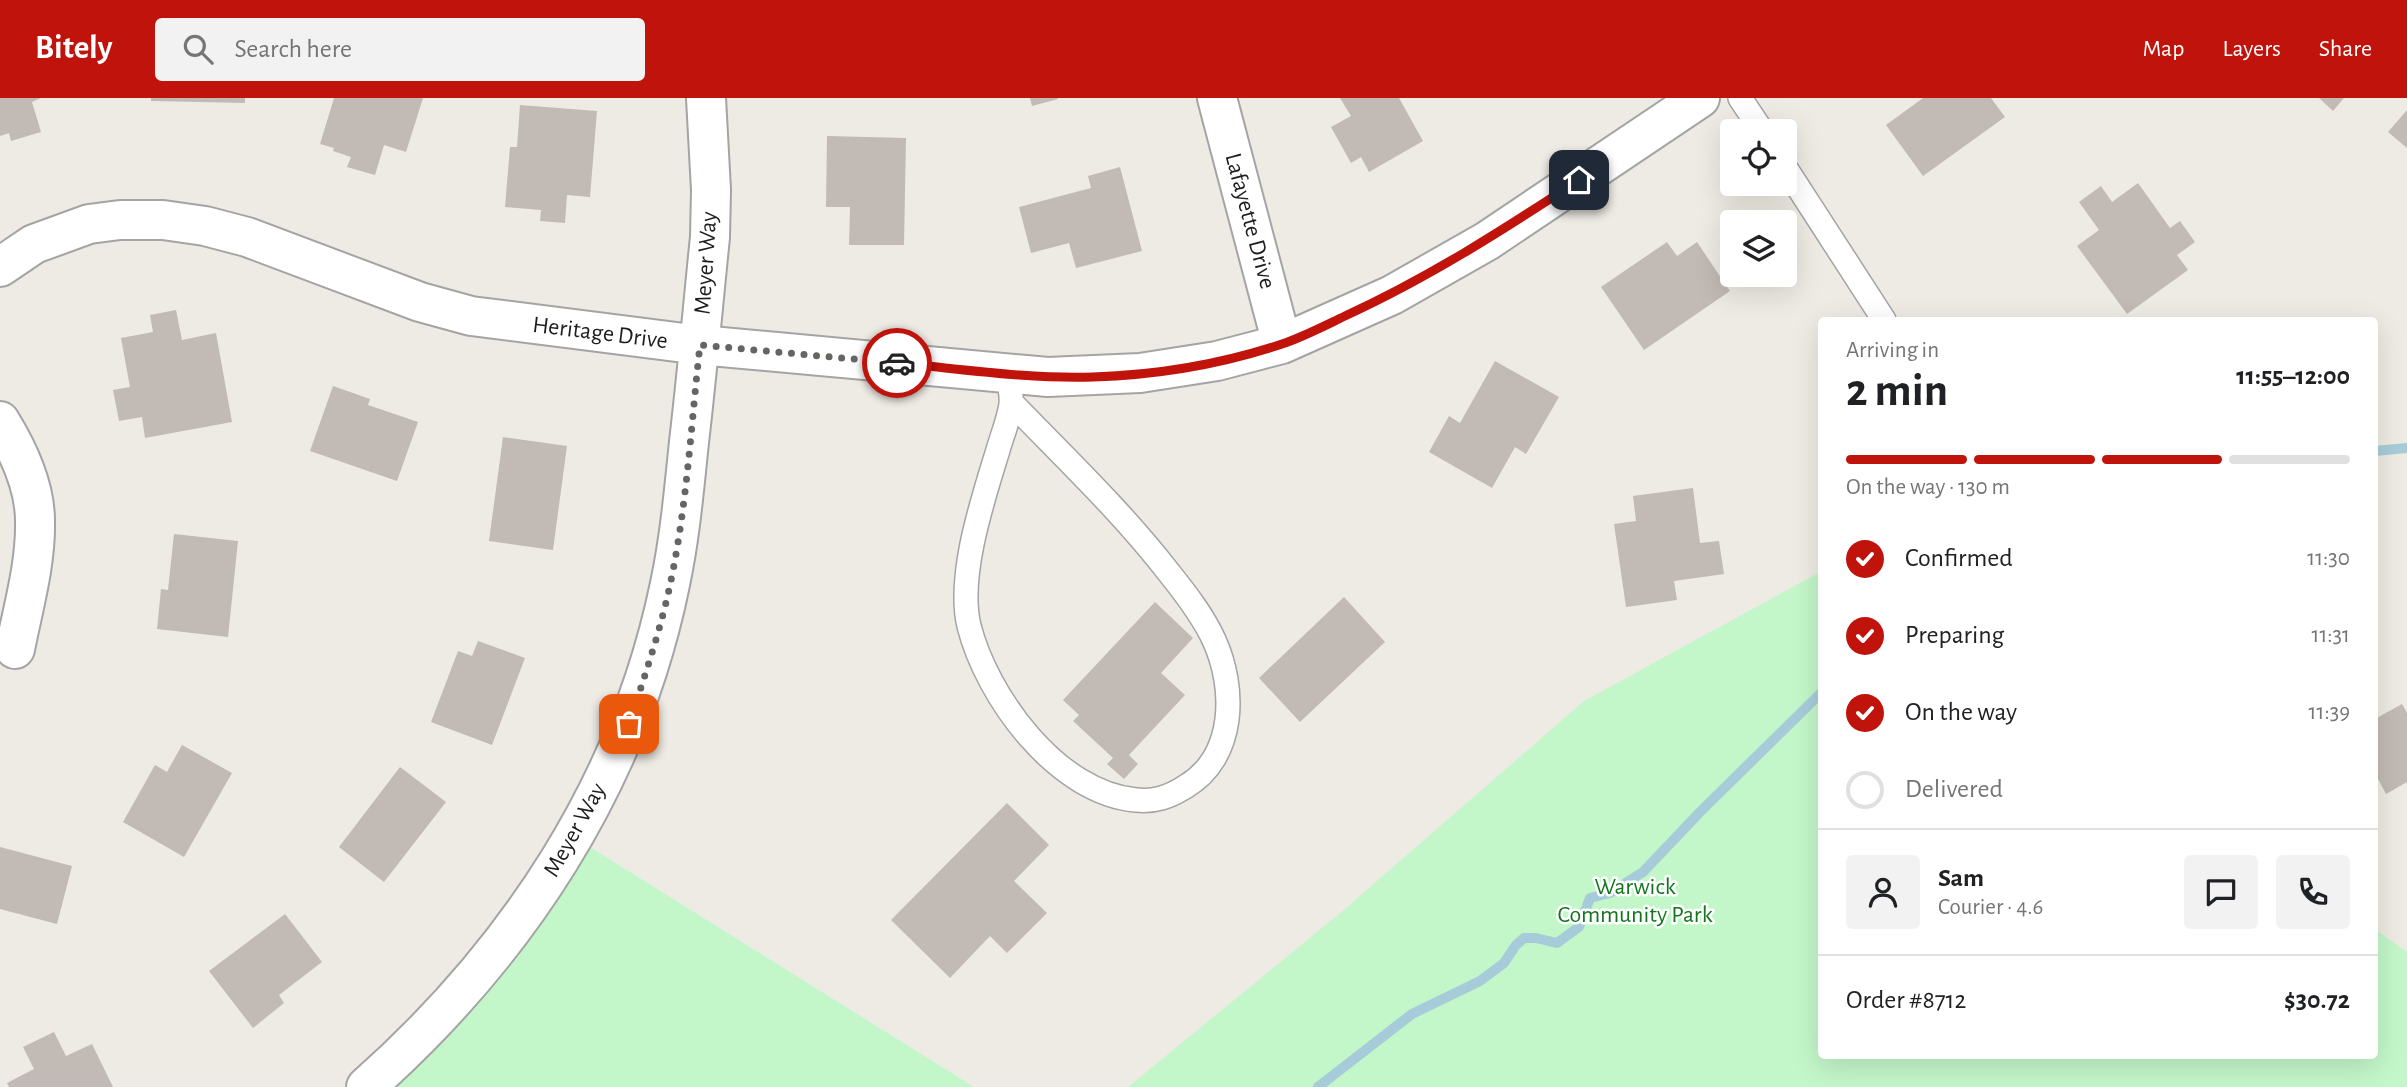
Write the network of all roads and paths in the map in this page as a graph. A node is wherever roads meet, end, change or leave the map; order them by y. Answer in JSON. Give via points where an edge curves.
{"nodes":[{"id":1,"x":706,"y":98,"type":"edge"},
{"id":2,"x":1217,"y":98,"type":"edge"},
{"id":3,"x":1700,"y":98,"type":"edge"},
{"id":4,"x":1740,"y":98,"type":"edge"},
{"id":5,"x":1754,"y":119,"type":"edge"},
{"id":6,"x":1797,"y":186,"type":"edge"},
{"id":7,"x":0,"y":267,"type":"edge"},
{"id":8,"x":1882,"y":317,"type":"edge"},
{"id":9,"x":1282,"y":344,"type":"junction"},
{"id":10,"x":700,"y":345,"type":"junction"},
{"id":11,"x":1010,"y":388,"type":"junction"},
{"id":12,"x":0,"y":421,"type":"edge"},
{"id":13,"x":15,"y":649,"type":"dead end"},
{"id":14,"x":366,"y":1087,"type":"edge"}],
"edges":[{"from":1,"to":10,"type":"street","name":"Meyer Way","via":[[710,237]]},
{"from":2,"to":9,"type":"street","name":"Lafayette Drive"},
{"from":3,"to":9,"type":"street","name":"Heritage Drive","via":[[1487,241],[1392,295]]},
{"from":4,"to":5,"type":"lane"},
{"from":6,"to":8,"type":"lane"},
{"from":7,"to":10,"type":"street","name":"Heritage Drive","via":[[34,244],[89,224],[163,220],[247,237],[420,302],[471,316]]},
{"from":9,"to":11,"type":"street","name":"Heritage Drive","via":[[1217,361],[1140,373],[1048,377]]},
{"from":10,"to":11,"type":"street","name":"Heritage Drive"},
{"from":10,"to":14,"type":"street","name":"Meyer Way","via":[[670,584],[629,724],[574,838],[534,902],[450,1006]]},
{"from":11,"to":11,"type":"lane","via":[[969,562],[966,596],[977,651],[1020,729],[1054,760],[1108,794],[1136,800],[1165,799],[1192,783],[1215,760],[1225,736],[1226,679],[1214,640],[1152,550]]},
{"from":12,"to":13,"type":"street","via":[[30,485],[36,520]]}]}
